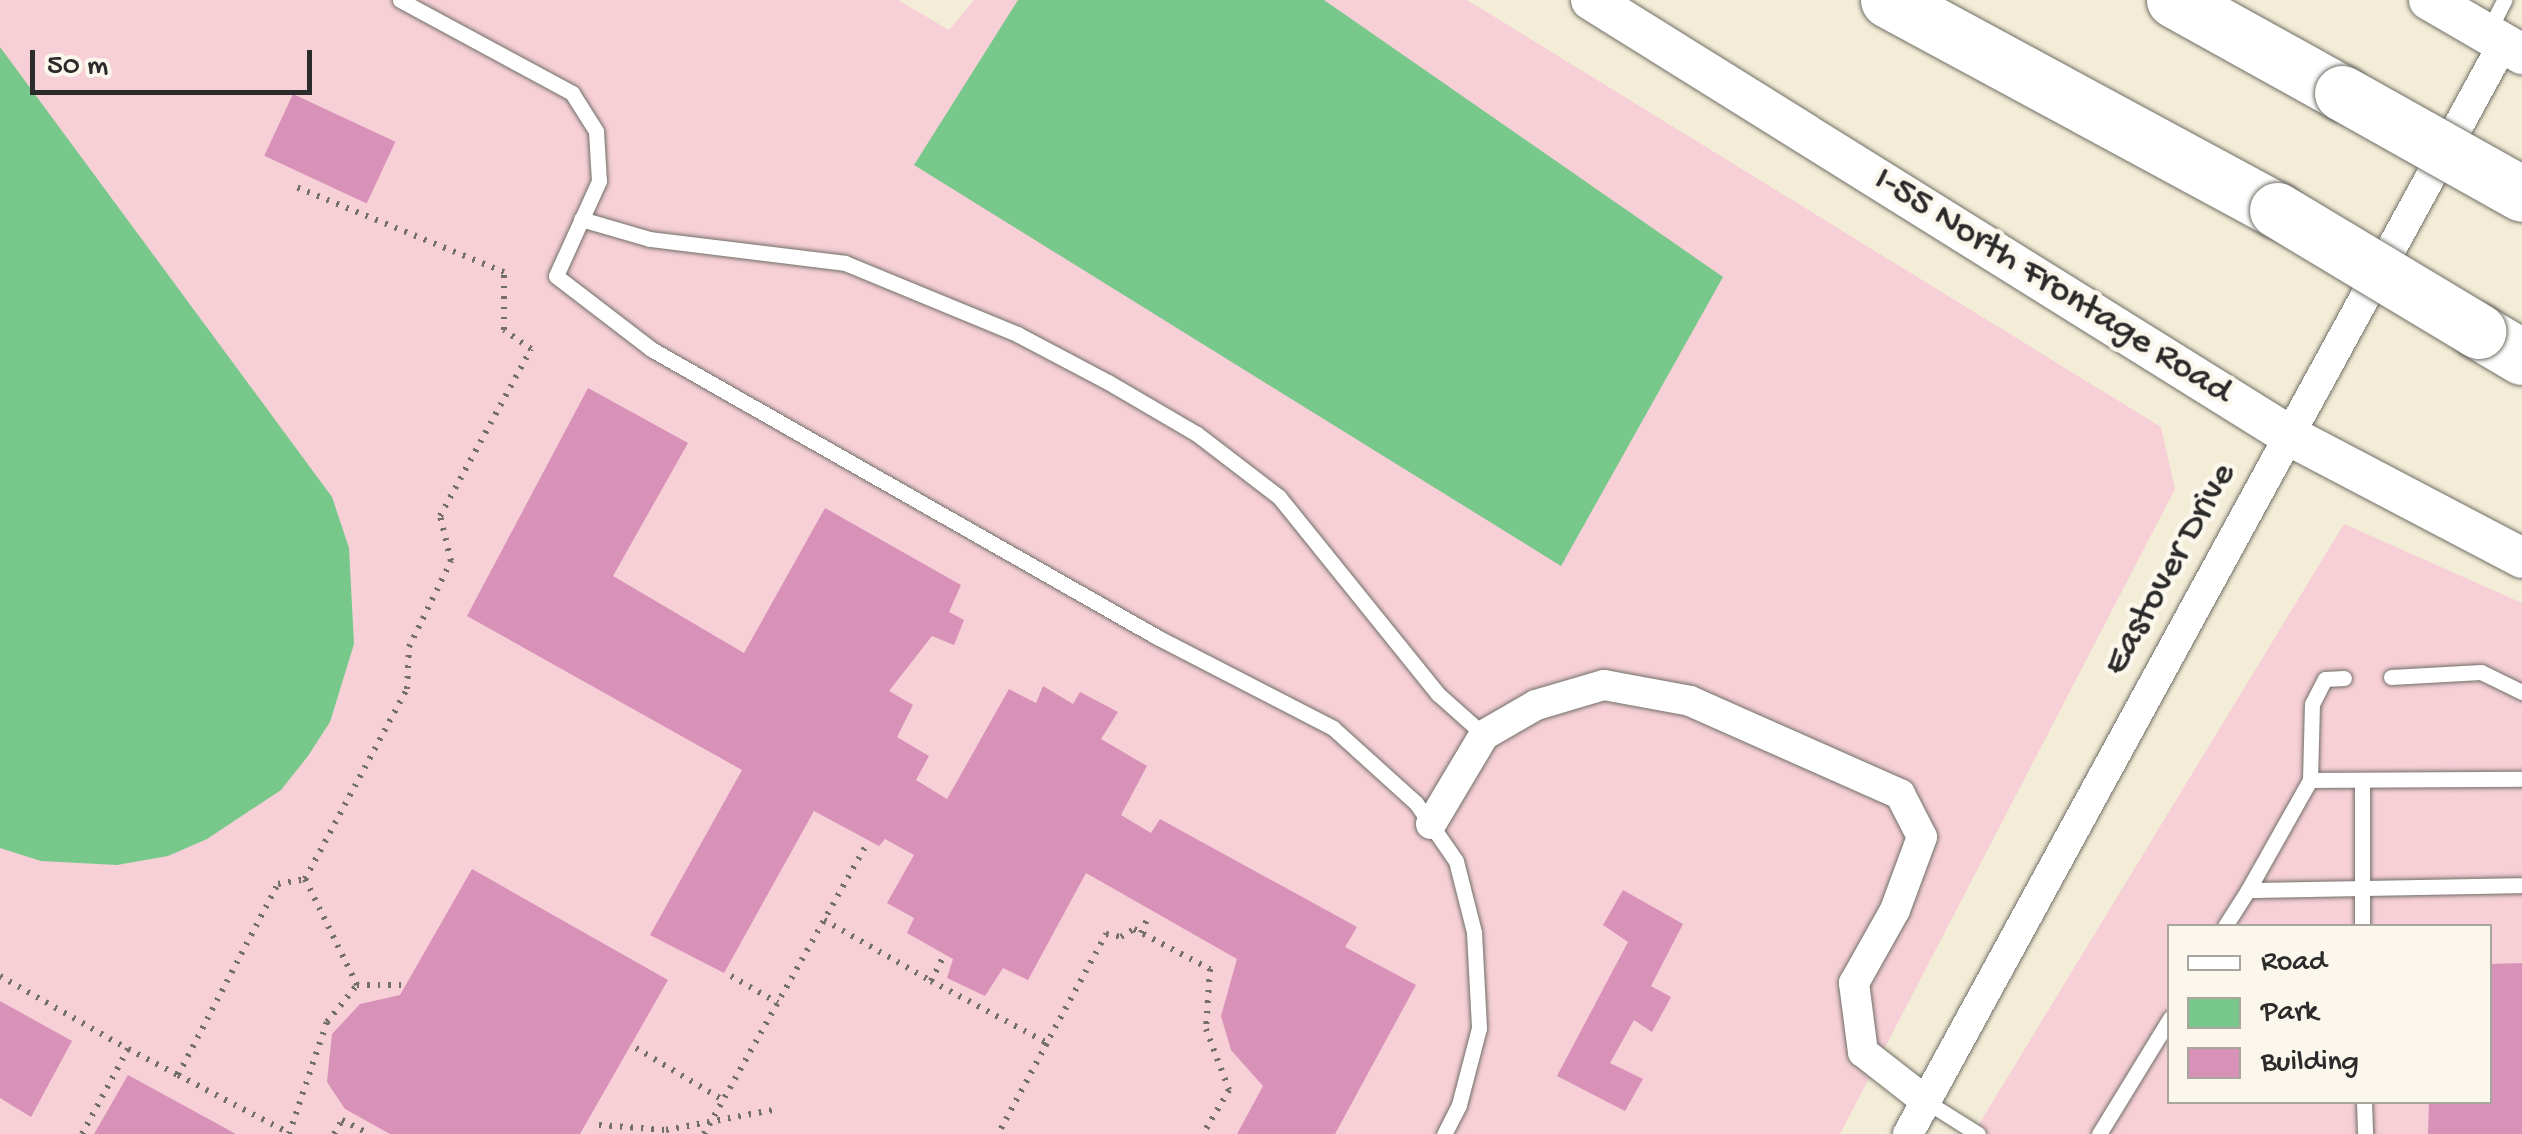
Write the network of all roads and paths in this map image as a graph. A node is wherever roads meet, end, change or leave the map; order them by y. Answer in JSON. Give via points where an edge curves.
{"nodes":[{"id":1,"x":400,"y":0,"type":"edge"},
{"id":2,"x":1591,"y":0,"type":"edge"},
{"id":3,"x":1888,"y":0,"type":"edge"},
{"id":4,"x":2174,"y":0,"type":"edge"},
{"id":5,"x":2429,"y":0,"type":"edge"},
{"id":6,"x":2504,"y":33,"type":"edge"},
{"id":7,"x":291,"y":185,"type":"dead end"},
{"id":8,"x":2522,"y":194,"type":"edge"},
{"id":9,"x":581,"y":219,"type":"junction"},
{"id":10,"x":2500,"y":344,"type":"edge"},
{"id":11,"x":2290,"y":436,"type":"junction"},
{"id":12,"x":2522,"y":558,"type":"edge"},
{"id":13,"x":2391,"y":677,"type":"dead end"},
{"id":14,"x":2344,"y":678,"type":"dead end"},
{"id":15,"x":2522,"y":692,"type":"edge"},
{"id":16,"x":1484,"y":734,"type":"junction"},
{"id":17,"x":2522,"y":779,"type":"edge"},
{"id":18,"x":2310,"y":780,"type":"junction"},
{"id":19,"x":2362,"y":781,"type":"junction"},
{"id":20,"x":1430,"y":824,"type":"junction"},
{"id":21,"x":867,"y":844,"type":"dead end"},
{"id":22,"x":305,"y":879,"type":"junction"},
{"id":23,"x":2522,"y":885,"type":"edge"},
{"id":24,"x":2362,"y":888,"type":"junction"},
{"id":25,"x":2248,"y":890,"type":"junction"},
{"id":26,"x":1149,"y":915,"type":"dead end"},
{"id":27,"x":824,"y":920,"type":"junction"},
{"id":28,"x":2226,"y":924,"type":"edge"},
{"id":29,"x":2362,"y":924,"type":"edge"},
{"id":30,"x":1141,"y":933,"type":"junction"},
{"id":31,"x":942,"y":959,"type":"dead end"},
{"id":32,"x":0,"y":976,"type":"edge"},
{"id":33,"x":731,"y":976,"type":"dead end"},
{"id":34,"x":931,"y":980,"type":"junction"},
{"id":35,"x":357,"y":985,"type":"junction"},
{"id":36,"x":402,"y":985,"type":"dead end"},
{"id":37,"x":778,"y":1003,"type":"junction"},
{"id":38,"x":2167,"y":1023,"type":"edge"},
{"id":39,"x":1045,"y":1046,"type":"junction"},
{"id":40,"x":636,"y":1048,"type":"dead end"},
{"id":41,"x":128,"y":1049,"type":"junction"},
{"id":42,"x":178,"y":1075,"type":"junction"},
{"id":43,"x":724,"y":1100,"type":"junction"},
{"id":44,"x":1927,"y":1102,"type":"junction"},
{"id":45,"x":2364,"y":1104,"type":"edge"},
{"id":46,"x":778,"y":1109,"type":"dead end"},
{"id":47,"x":599,"y":1125,"type":"dead end"},
{"id":48,"x":709,"y":1125,"type":"junction"},
{"id":49,"x":665,"y":1132,"type":"edge"},
{"id":50,"x":82,"y":1134,"type":"edge"},
{"id":51,"x":290,"y":1134,"type":"edge"},
{"id":52,"x":334,"y":1134,"type":"edge"},
{"id":53,"x":369,"y":1134,"type":"edge"},
{"id":54,"x":704,"y":1134,"type":"edge"},
{"id":55,"x":998,"y":1134,"type":"edge"},
{"id":56,"x":1203,"y":1134,"type":"edge"},
{"id":57,"x":1444,"y":1134,"type":"edge"},
{"id":58,"x":1908,"y":1134,"type":"edge"},
{"id":59,"x":1978,"y":1134,"type":"edge"},
{"id":60,"x":2098,"y":1134,"type":"edge"},
{"id":61,"x":2365,"y":1134,"type":"edge"}],
"edges":[{"from":1,"to":9,"type":"lane","via":[[572,93],[596,131],[599,181]]},
{"from":2,"to":11,"type":"street","name":"I-55 North Frontage Road"},
{"from":3,"to":10,"type":"highway","bridge":true,"via":[[2277,210]]},
{"from":4,"to":8,"type":"highway","bridge":true},
{"from":5,"to":6,"type":"street"},
{"from":6,"to":11,"type":"street","name":"Eastover Drive"},
{"from":7,"to":22,"type":"path","via":[[504,272],[504,330],[531,349],[440,516],[451,561],[409,648],[407,689]]},
{"from":9,"to":16,"type":"lane","via":[[650,240],[845,263],[986,321],[1108,382],[1197,434],[1279,496],[1438,694]]},
{"from":9,"to":20,"type":"lane","via":[[556,276],[651,349],[1157,637],[1333,728],[1416,803]]},
{"from":11,"to":12,"type":"street","name":"I-55 North Frontage Road"},
{"from":11,"to":44,"type":"street","name":"Eastover Drive"},
{"from":13,"to":15,"type":"lane","via":[[2481,672]]},
{"from":14,"to":18,"type":"lane","via":[[2325,679],[2312,704]]},
{"from":16,"to":20,"type":"street"},
{"from":16,"to":44,"type":"street","via":[[1536,705],[1604,684],[1690,700],[1900,794],[1922,837],[1895,910],[1854,983],[1863,1052]]},
{"from":17,"to":19,"type":"lane"},
{"from":18,"to":19,"type":"lane"},
{"from":18,"to":25,"type":"lane"},
{"from":19,"to":24,"type":"lane"},
{"from":20,"to":57,"type":"lane","via":[[1456,861],[1474,932],[1479,1028],[1459,1105]]},
{"from":21,"to":27,"type":"path"},
{"from":22,"to":35,"type":"path"},
{"from":22,"to":42,"type":"path","via":[[278,884]]},
{"from":23,"to":24,"type":"lane"},
{"from":24,"to":25,"type":"lane"},
{"from":24,"to":29,"type":"lane"},
{"from":25,"to":28,"type":"lane"},
{"from":26,"to":30,"type":"path"},
{"from":27,"to":34,"type":"path"},
{"from":27,"to":37,"type":"path"},
{"from":30,"to":39,"type":"path","via":[[1106,934]]},
{"from":30,"to":56,"type":"path","via":[[1210,969],[1206,1029],[1229,1090]]},
{"from":31,"to":34,"type":"path"},
{"from":32,"to":41,"type":"path"},
{"from":33,"to":37,"type":"path"},
{"from":34,"to":39,"type":"path"},
{"from":35,"to":36,"type":"path"},
{"from":35,"to":51,"type":"path","via":[[327,1022]]},
{"from":37,"to":43,"type":"path"},
{"from":38,"to":60,"type":"lane"},
{"from":39,"to":55,"type":"path"},
{"from":40,"to":43,"type":"path"},
{"from":41,"to":42,"type":"path"},
{"from":41,"to":50,"type":"path"},
{"from":42,"to":51,"type":"path"},
{"from":43,"to":48,"type":"path"},
{"from":44,"to":58,"type":"street","name":"Eastover Drive"},
{"from":44,"to":59,"type":"lane"},
{"from":45,"to":61,"type":"lane"},
{"from":46,"to":48,"type":"path"},
{"from":47,"to":49,"type":"path"},
{"from":48,"to":49,"type":"path"},
{"from":48,"to":54,"type":"path"},
{"from":52,"to":53,"type":"path","via":[[342,1120]]}]}
